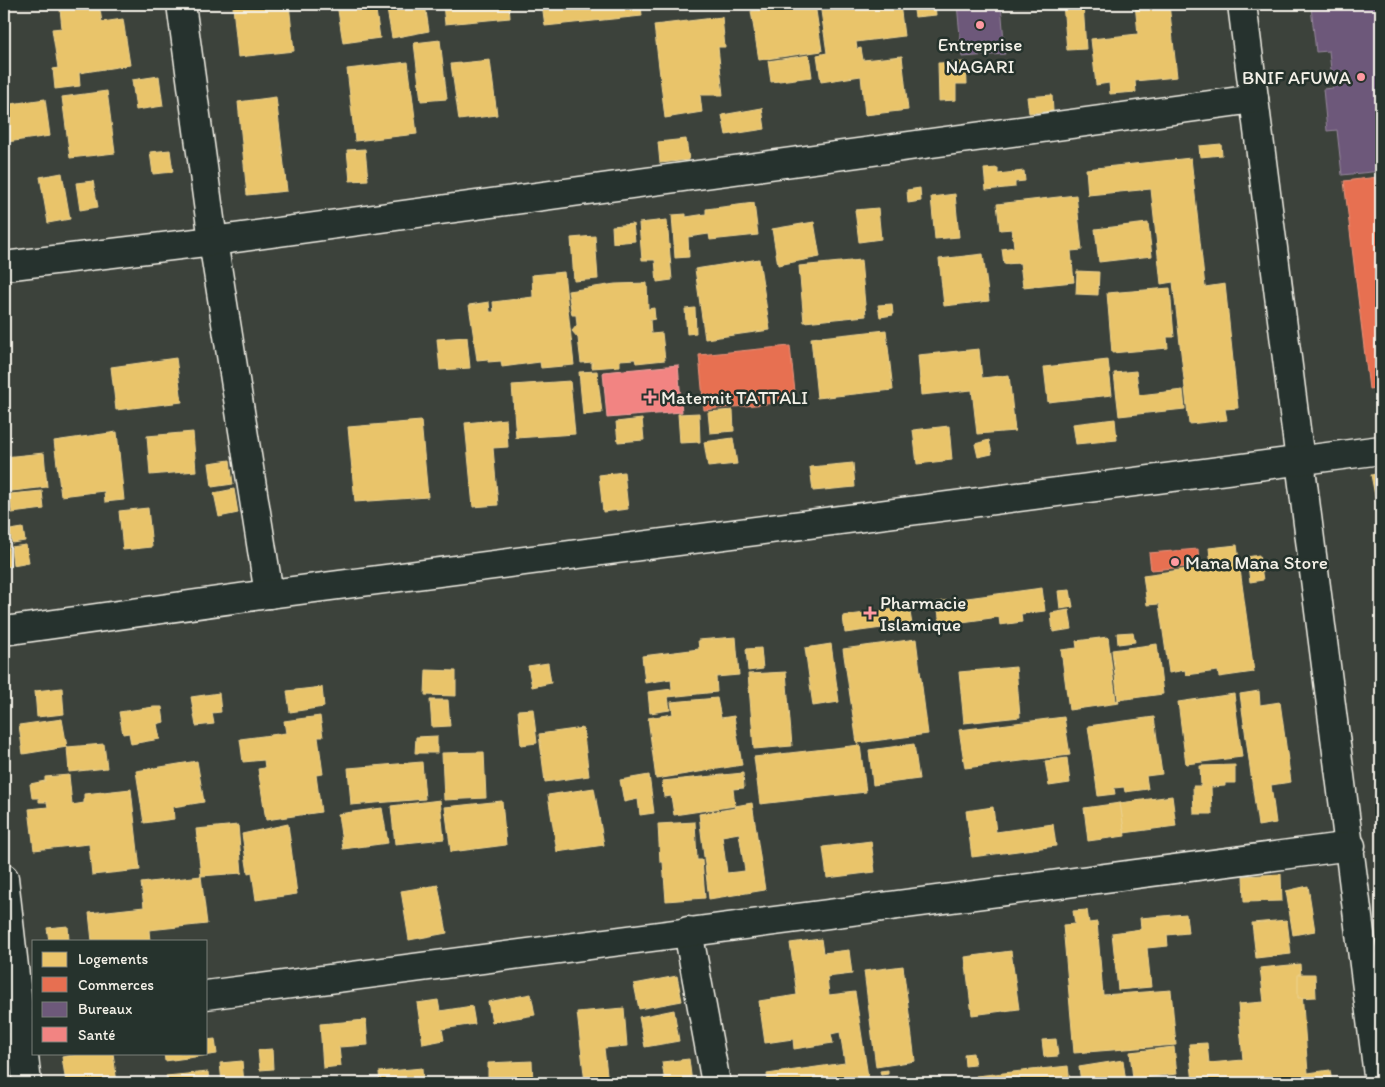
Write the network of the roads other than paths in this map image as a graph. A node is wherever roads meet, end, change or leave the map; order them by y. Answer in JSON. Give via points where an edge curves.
{"nodes":[{"id":1,"x":181,"y":4,"type":"edge"},
{"id":2,"x":1242,"y":4,"type":"edge"},
{"id":3,"x":1254,"y":99,"type":"junction"},
{"id":4,"x":213,"y":241,"type":"junction"},
{"id":5,"x":4,"y":266,"type":"edge"},
{"id":6,"x":1381,"y":450,"type":"edge"},
{"id":7,"x":1301,"y":461,"type":"junction"},
{"id":8,"x":269,"y":594,"type":"junction"},
{"id":9,"x":4,"y":631,"type":"edge"},
{"id":10,"x":1351,"y":846,"type":"junction"},
{"id":11,"x":4,"y":878,"type":"edge"},
{"id":12,"x":688,"y":931,"type":"junction"},
{"id":13,"x":208,"y":995,"type":"edge"},
{"id":14,"x":26,"y":1019,"type":"edge"},
{"id":15,"x":26,"y":1083,"type":"edge"},
{"id":16,"x":716,"y":1083,"type":"edge"},
{"id":17,"x":1380,"y":1083,"type":"edge"}],
"edges":[{"from":1,"to":4,"type":"street"},
{"from":2,"to":3,"type":"street"},
{"from":3,"to":4,"type":"street"},
{"from":3,"to":7,"type":"street"},
{"from":4,"to":5,"type":"street"},
{"from":4,"to":8,"type":"street"},
{"from":6,"to":7,"type":"street"},
{"from":7,"to":8,"type":"street"},
{"from":7,"to":10,"type":"street"},
{"from":8,"to":9,"type":"street"},
{"from":10,"to":12,"type":"street"},
{"from":10,"to":17,"type":"street"},
{"from":11,"to":14,"type":"street"},
{"from":12,"to":13,"type":"street"},
{"from":12,"to":16,"type":"street"},
{"from":14,"to":15,"type":"street"}]}
